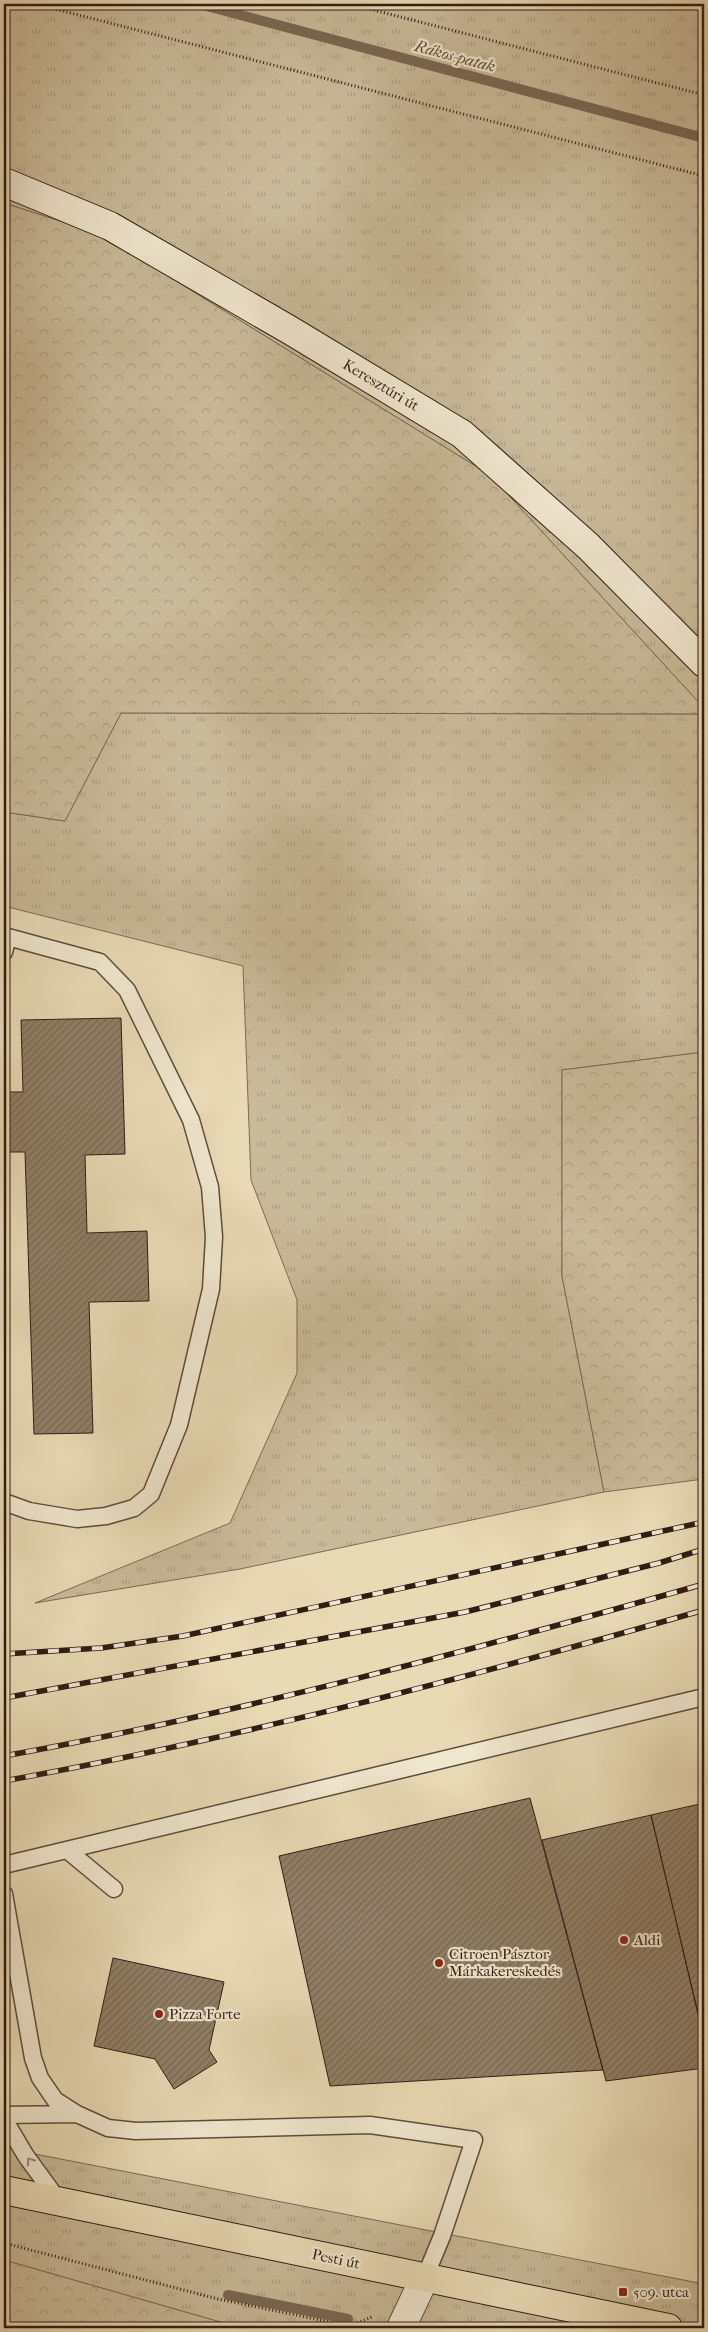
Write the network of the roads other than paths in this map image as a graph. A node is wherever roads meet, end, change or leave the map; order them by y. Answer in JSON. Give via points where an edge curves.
{"nodes":[{"id":1,"x":4,"y":182,"type":"edge"},
{"id":2,"x":704,"y":663,"type":"edge"},
{"id":3,"x":5,"y":942,"type":"edge"},
{"id":4,"x":4,"y":1502,"type":"edge"},
{"id":5,"x":704,"y":1697,"type":"edge"},
{"id":6,"x":67,"y":1850,"type":"junction"},
{"id":7,"x":4,"y":1865,"type":"edge"},
{"id":8,"x":114,"y":1889,"type":"dead end"},
{"id":9,"x":4,"y":1894,"type":"edge"},
{"id":10,"x":77,"y":2114,"type":"junction"},
{"id":11,"x":4,"y":2115,"type":"edge"},
{"id":12,"x":4,"y":2119,"type":"edge"},
{"id":13,"x":4,"y":2190,"type":"edge"},
{"id":14,"x":58,"y":2200,"type":"junction"},
{"id":15,"x":425,"y":2277,"type":"junction"},
{"id":16,"x":401,"y":2328,"type":"edge"},
{"id":17,"x":668,"y":2328,"type":"edge"}],
"edges":[{"from":1,"to":2,"type":"main road","name":"Keresztúri út","via":[[110,226],[288,328],[462,434],[588,546]]},
{"from":3,"to":4,"type":"lane","via":[[100,962],[126,990],[191,1120],[210,1187],[214,1237],[211,1289],[179,1425],[151,1494],[134,1508],[106,1516],[77,1518],[29,1511]]},
{"from":5,"to":6,"type":"lane"},
{"from":6,"to":7,"type":"lane"},
{"from":6,"to":8,"type":"lane"},
{"from":9,"to":10,"type":"lane","via":[[33,2058],[40,2078],[55,2100]]},
{"from":10,"to":11,"type":"lane"},
{"from":10,"to":15,"type":"lane","via":[[108,2128],[136,2131],[370,2125],[474,2140]]},
{"from":14,"to":12,"type":"lane","one_way":true},
{"from":13,"to":14,"type":"main road","name":"Pesti út"},
{"from":14,"to":15,"type":"main road","name":"Pesti út"},
{"from":15,"to":16,"type":"main road"},
{"from":15,"to":17,"type":"main road","name":"Pesti út"}]}
